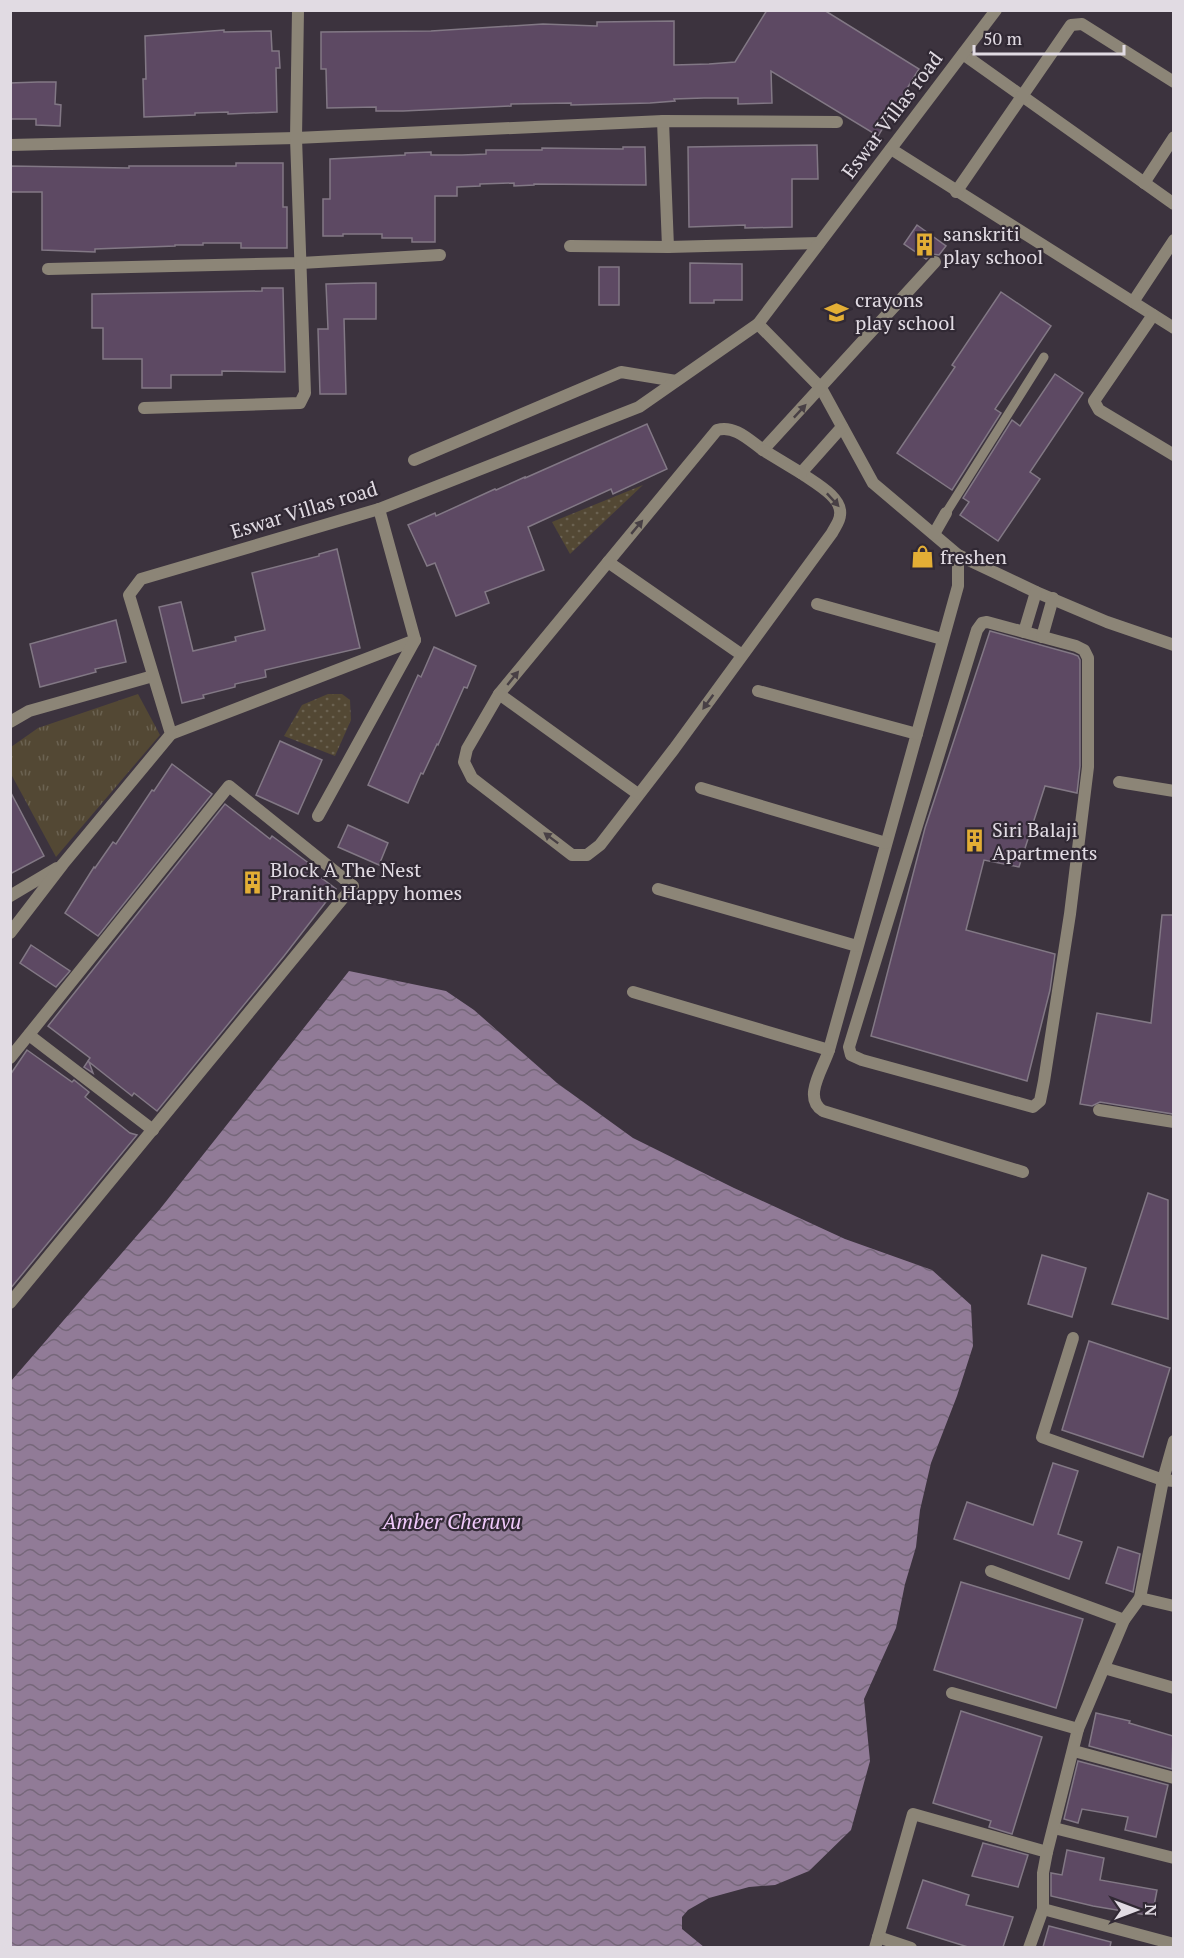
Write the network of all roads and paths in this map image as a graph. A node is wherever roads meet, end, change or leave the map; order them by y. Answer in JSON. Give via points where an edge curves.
{"nodes":[{"id":1,"x":298,"y":10,"type":"edge"},
{"id":2,"x":996,"y":10,"type":"edge"},
{"id":3,"x":963,"y":54,"type":"junction"},
{"id":4,"x":1173,"y":82,"type":"edge"},
{"id":5,"x":1022,"y":96,"type":"junction"},
{"id":6,"x":663,"y":121,"type":"junction"},
{"id":7,"x":837,"y":122,"type":"dead end"},
{"id":8,"x":1173,"y":137,"type":"edge"},
{"id":9,"x":296,"y":138,"type":"junction"},
{"id":10,"x":10,"y":145,"type":"edge"},
{"id":11,"x":891,"y":149,"type":"junction"},
{"id":12,"x":1144,"y":183,"type":"junction"},
{"id":13,"x":956,"y":192,"type":"junction"},
{"id":14,"x":1173,"y":204,"type":"edge"},
{"id":15,"x":1173,"y":240,"type":"edge"},
{"id":16,"x":819,"y":243,"type":"junction"},
{"id":17,"x":570,"y":246,"type":"dead end"},
{"id":18,"x":668,"y":247,"type":"junction"},
{"id":19,"x":440,"y":255,"type":"dead end"},
{"id":20,"x":935,"y":262,"type":"dead end"},
{"id":21,"x":301,"y":263,"type":"junction"},
{"id":22,"x":48,"y":269,"type":"dead end"},
{"id":23,"x":1132,"y":302,"type":"junction"},
{"id":24,"x":1153,"y":315,"type":"junction"},
{"id":25,"x":758,"y":324,"type":"junction"},
{"id":26,"x":1173,"y":328,"type":"edge"},
{"id":27,"x":1044,"y":357,"type":"dead end"},
{"id":28,"x":676,"y":381,"type":"junction"},
{"id":29,"x":821,"y":388,"type":"junction"},
{"id":30,"x":144,"y":408,"type":"dead end"},
{"id":31,"x":842,"y":426,"type":"junction"},
{"id":32,"x":763,"y":450,"type":"junction"},
{"id":33,"x":1173,"y":455,"type":"edge"},
{"id":34,"x":414,"y":460,"type":"dead end"},
{"id":35,"x":801,"y":473,"type":"junction"},
{"id":36,"x":379,"y":509,"type":"junction"},
{"id":37,"x":946,"y":513,"type":"joint"},
{"id":38,"x":934,"y":534,"type":"junction"},
{"id":39,"x":958,"y":555,"type":"junction"},
{"id":40,"x":608,"y":562,"type":"junction"},
{"id":41,"x":1036,"y":592,"type":"junction"},
{"id":42,"x":1053,"y":598,"type":"junction"},
{"id":43,"x":817,"y":604,"type":"dead end"},
{"id":44,"x":1024,"y":632,"type":"junction"},
{"id":45,"x":1042,"y":637,"type":"junction"},
{"id":46,"x":942,"y":639,"type":"junction"},
{"id":47,"x":415,"y":640,"type":"junction"},
{"id":48,"x":1173,"y":645,"type":"edge"},
{"id":49,"x":742,"y":655,"type":"junction"},
{"id":50,"x":153,"y":676,"type":"junction"},
{"id":51,"x":758,"y":691,"type":"dead end"},
{"id":52,"x":499,"y":694,"type":"junction"},
{"id":53,"x":10,"y":722,"type":"edge"},
{"id":54,"x":171,"y":734,"type":"junction"},
{"id":55,"x":917,"y":734,"type":"junction"},
{"id":56,"x":1119,"y":782,"type":"dead end"},
{"id":57,"x":701,"y":788,"type":"dead end"},
{"id":58,"x":1173,"y":791,"type":"edge"},
{"id":59,"x":638,"y":794,"type":"junction"},
{"id":60,"x":318,"y":816,"type":"dead end"},
{"id":61,"x":886,"y":843,"type":"junction"},
{"id":62,"x":63,"y":864,"type":"junction"},
{"id":63,"x":658,"y":889,"type":"dead end"},
{"id":64,"x":10,"y":896,"type":"edge"},
{"id":65,"x":10,"y":933,"type":"edge"},
{"id":66,"x":857,"y":946,"type":"junction"},
{"id":67,"x":633,"y":992,"type":"dead end"},
{"id":68,"x":29,"y":1035,"type":"junction"},
{"id":69,"x":829,"y":1050,"type":"junction"},
{"id":70,"x":10,"y":1058,"type":"edge"},
{"id":71,"x":1099,"y":1110,"type":"dead end"},
{"id":72,"x":1173,"y":1122,"type":"edge"},
{"id":73,"x":153,"y":1130,"type":"junction"},
{"id":74,"x":1023,"y":1172,"type":"dead end"},
{"id":75,"x":10,"y":1303,"type":"edge"},
{"id":76,"x":1073,"y":1338,"type":"dead end"},
{"id":77,"x":1173,"y":1441,"type":"edge"},
{"id":78,"x":1168,"y":1480,"type":"edge"},
{"id":79,"x":991,"y":1571,"type":"dead end"},
{"id":80,"x":1140,"y":1598,"type":"junction"},
{"id":81,"x":1173,"y":1606,"type":"edge"},
{"id":82,"x":1124,"y":1620,"type":"junction"},
{"id":83,"x":1104,"y":1668,"type":"junction"},
{"id":84,"x":1173,"y":1688,"type":"edge"},
{"id":85,"x":952,"y":1693,"type":"dead end"},
{"id":86,"x":1078,"y":1729,"type":"junction"},
{"id":87,"x":1074,"y":1751,"type":"junction"},
{"id":88,"x":1173,"y":1778,"type":"edge"},
{"id":89,"x":1054,"y":1828,"type":"junction"},
{"id":90,"x":1047,"y":1851,"type":"junction"},
{"id":91,"x":1173,"y":1858,"type":"edge"},
{"id":92,"x":1043,"y":1909,"type":"junction"},
{"id":93,"x":877,"y":1942,"type":"edge"},
{"id":94,"x":1173,"y":1944,"type":"edge"},
{"id":95,"x":911,"y":1947,"type":"edge"},
{"id":96,"x":1029,"y":1947,"type":"edge"}],
"edges":[{"from":1,"to":9,"type":"street"},
{"from":2,"to":3,"type":"street","name":"Eswar Villas road"},
{"from":3,"to":5,"type":"street"},
{"from":3,"to":11,"type":"street","name":"Eswar Villas road"},
{"from":4,"to":5,"type":"street","via":[[1082,24],[1071,25]]},
{"from":5,"to":12,"type":"street"},
{"from":5,"to":13,"type":"street"},
{"from":6,"to":7,"type":"street"},
{"from":6,"to":9,"type":"street"},
{"from":6,"to":18,"type":"street"},
{"from":8,"to":12,"type":"street"},
{"from":9,"to":10,"type":"street"},
{"from":9,"to":21,"type":"street"},
{"from":11,"to":13,"type":"street"},
{"from":11,"to":16,"type":"street","name":"Eswar Villas road"},
{"from":12,"to":14,"type":"street"},
{"from":13,"to":23,"type":"street"},
{"from":15,"to":23,"type":"street"},
{"from":16,"to":18,"type":"street"},
{"from":16,"to":25,"type":"street","name":"Eswar Villas road"},
{"from":17,"to":18,"type":"street"},
{"from":19,"to":21,"type":"street"},
{"from":20,"to":29,"type":"street"},
{"from":21,"to":22,"type":"street"},
{"from":21,"to":30,"type":"street","via":[[305,393],[300,403]]},
{"from":23,"to":24,"type":"street"},
{"from":24,"to":26,"type":"street"},
{"from":24,"to":33,"type":"street","via":[[1094,401],[1099,410]]},
{"from":25,"to":28,"type":"street","name":"Eswar Villas road"},
{"from":25,"to":29,"type":"street"},
{"from":27,"to":37,"type":"lane"},
{"from":28,"to":34,"type":"street","via":[[621,372]]},
{"from":28,"to":36,"type":"street","name":"Eswar Villas road","via":[[639,407]]},
{"from":29,"to":31,"type":"street"},
{"from":32,"to":29,"type":"street","one_way":true},
{"from":31,"to":35,"type":"street"},
{"from":31,"to":38,"type":"street","via":[[873,483]]},
{"from":32,"to":35,"type":"street"},
{"from":40,"to":32,"type":"street","one_way":true,"via":[[717,430],[733,430]]},
{"from":35,"to":49,"type":"street","one_way":true,"via":[[835,499],[840,518]]},
{"from":36,"to":47,"type":"street"},
{"from":36,"to":50,"type":"street","name":"Eswar Villas road","via":[[141,579],[129,595]]},
{"from":37,"to":38,"type":"street"},
{"from":38,"to":39,"type":"street"},
{"from":39,"to":41,"type":"street"},
{"from":39,"to":46,"type":"street","via":[[958,586]]},
{"from":40,"to":49,"type":"street"},
{"from":52,"to":40,"type":"street","one_way":true},
{"from":41,"to":42,"type":"street"},
{"from":41,"to":44,"type":"street"},
{"from":42,"to":45,"type":"street"},
{"from":42,"to":48,"type":"street"},
{"from":43,"to":46,"type":"street"},
{"from":44,"to":45,"type":"street"},
{"from":44,"to":45,"type":"street","via":[[987,622],[977,630],[849,1047],[851,1055],[862,1060],[1033,1107],[1040,1101],[1044,1081],[1088,767],[1088,658],[1076,646]]},
{"from":46,"to":55,"type":"street"},
{"from":47,"to":54,"type":"street"},
{"from":47,"to":60,"type":"street"},
{"from":49,"to":59,"type":"street","one_way":true},
{"from":50,"to":53,"type":"street","via":[[29,711]]},
{"from":50,"to":54,"type":"street","name":"Eswar Villas road"},
{"from":51,"to":55,"type":"street"},
{"from":52,"to":59,"type":"street"},
{"from":59,"to":52,"type":"street","one_way":true,"via":[[600,845],[587,855],[572,855],[467,771],[467,749]]},
{"from":54,"to":62,"type":"street"},
{"from":55,"to":61,"type":"street"},
{"from":56,"to":58,"type":"street"},
{"from":57,"to":61,"type":"street"},
{"from":61,"to":66,"type":"street"},
{"from":62,"to":64,"type":"street"},
{"from":62,"to":65,"type":"street"},
{"from":63,"to":66,"type":"street"},
{"from":66,"to":69,"type":"street"},
{"from":67,"to":69,"type":"street"},
{"from":68,"to":70,"type":"street"},
{"from":68,"to":73,"type":"street"},
{"from":68,"to":73,"type":"street","via":[[229,786],[353,886]]},
{"from":69,"to":74,"type":"street","via":[[813,1096],[816,1106],[823,1111]]},
{"from":71,"to":72,"type":"street"},
{"from":73,"to":75,"type":"street"},
{"from":76,"to":78,"type":"street","via":[[1042,1437]]},
{"from":77,"to":78,"type":"street"},
{"from":78,"to":80,"type":"street"},
{"from":79,"to":82,"type":"street"},
{"from":80,"to":81,"type":"street"},
{"from":80,"to":82,"type":"street"},
{"from":82,"to":83,"type":"street"},
{"from":83,"to":84,"type":"street"},
{"from":83,"to":86,"type":"street"},
{"from":85,"to":86,"type":"street"},
{"from":86,"to":87,"type":"street"},
{"from":87,"to":88,"type":"street"},
{"from":87,"to":89,"type":"street"},
{"from":89,"to":90,"type":"street"},
{"from":89,"to":91,"type":"street"},
{"from":90,"to":92,"type":"street"},
{"from":90,"to":93,"type":"street","via":[[914,1814]]},
{"from":92,"to":94,"type":"street"},
{"from":92,"to":96,"type":"street"},
{"from":93,"to":95,"type":"street"}]}
